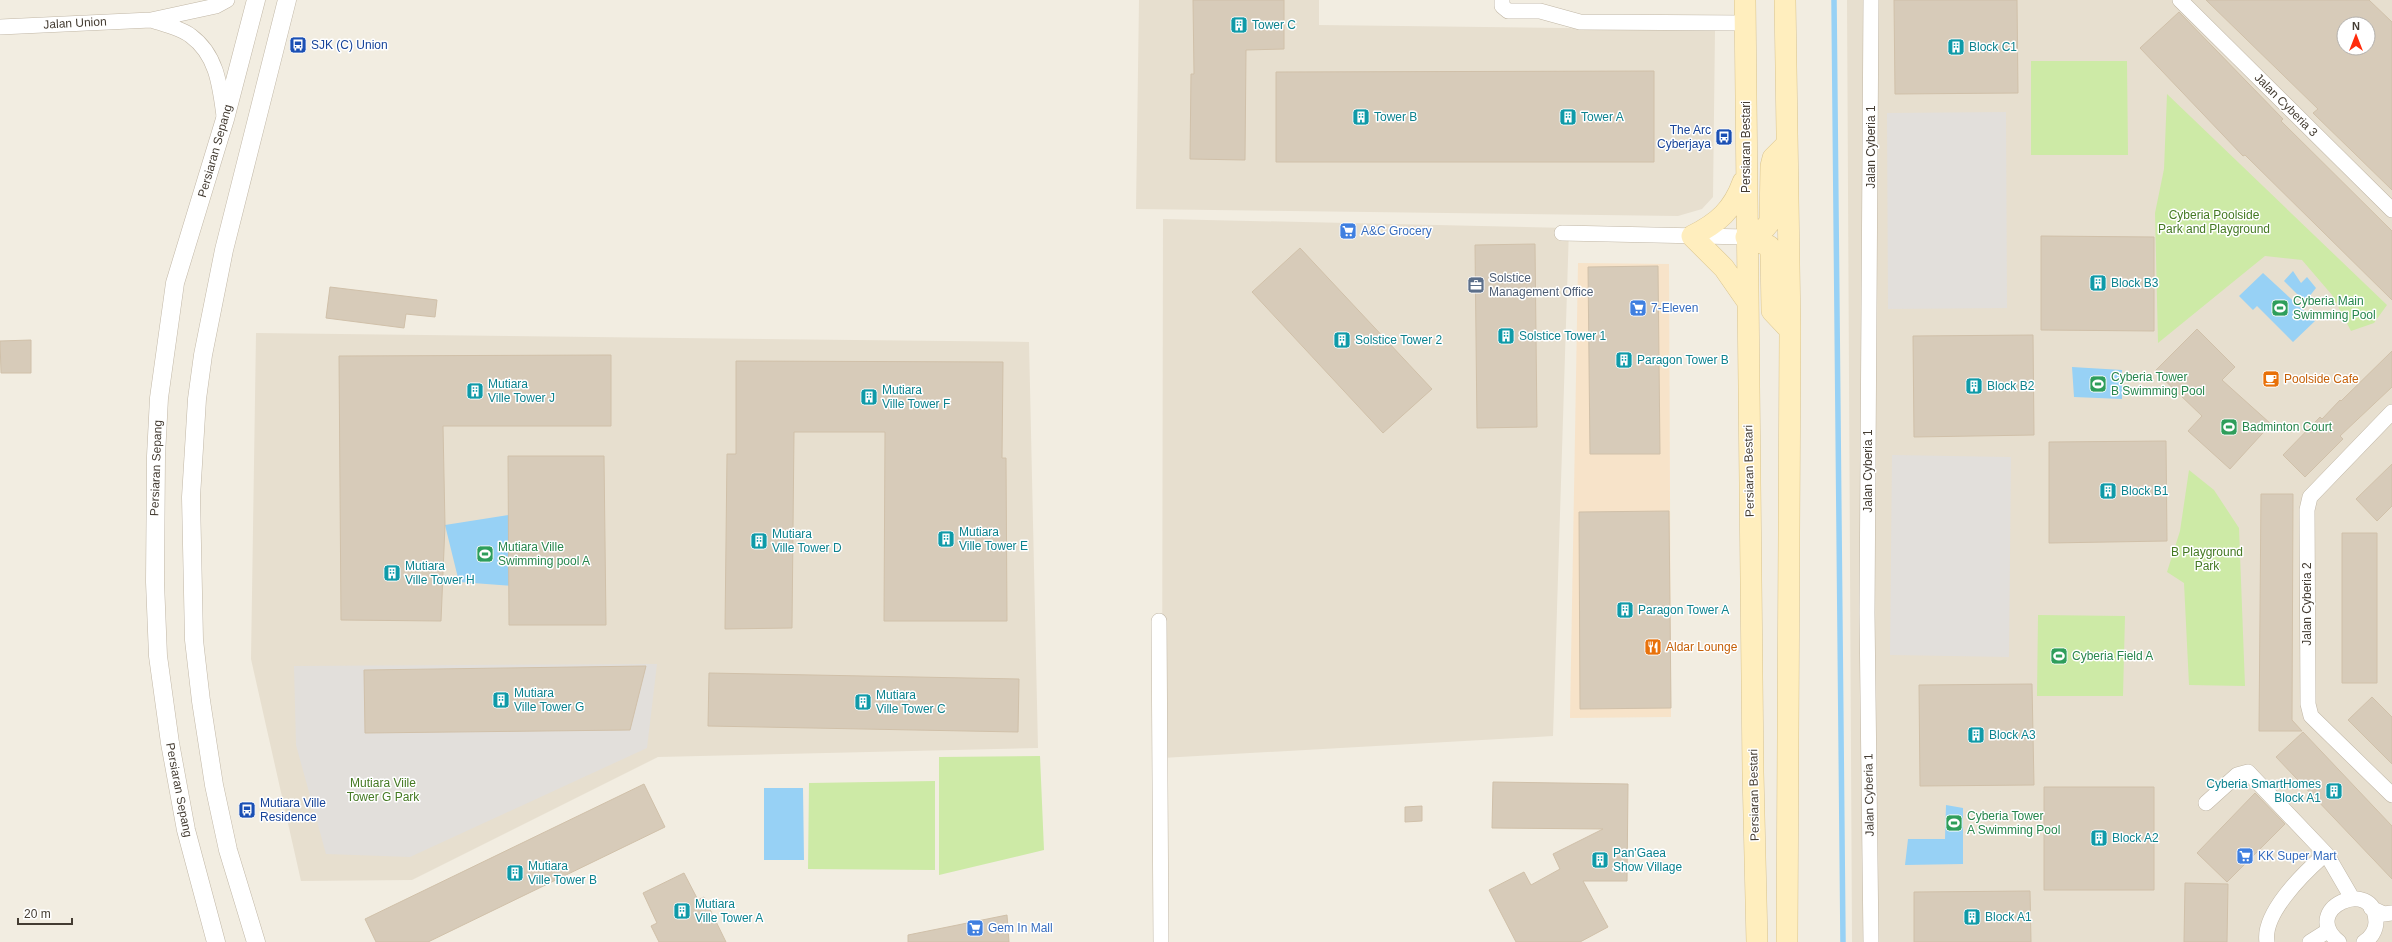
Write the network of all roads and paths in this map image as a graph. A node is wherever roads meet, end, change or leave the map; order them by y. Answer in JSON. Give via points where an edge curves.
{"nodes":[{"id":1,"x":227,"y":0,"type":"edge"},
{"id":2,"x":256,"y":0,"type":"edge"},
{"id":3,"x":288,"y":0,"type":"edge"},
{"id":4,"x":1502,"y":0,"type":"edge"},
{"id":5,"x":1745,"y":0,"type":"edge"},
{"id":6,"x":1785,"y":0,"type":"edge"},
{"id":7,"x":1871,"y":0,"type":"edge"},
{"id":8,"x":2180,"y":0,"type":"edge"},
{"id":9,"x":151,"y":20,"type":"junction"},
{"id":10,"x":1745,"y":23,"type":"junction"},
{"id":11,"x":0,"y":27,"type":"edge"},
{"id":12,"x":225,"y":119,"type":"junction"},
{"id":13,"x":1787,"y":144,"type":"junction"},
{"id":14,"x":1746,"y":172,"type":"junction"},
{"id":15,"x":2392,"y":210,"type":"edge"},
{"id":16,"x":1562,"y":233,"type":"dead end"},
{"id":17,"x":1692,"y":236,"type":"junction"},
{"id":18,"x":1746,"y":237,"type":"junction"},
{"id":19,"x":1747,"y":301,"type":"junction"},
{"id":20,"x":1790,"y":330,"type":"junction"},
{"id":21,"x":2392,"y":412,"type":"edge"},
{"id":22,"x":1159,"y":621,"type":"dead end"},
{"id":23,"x":2392,"y":795,"type":"edge"},
{"id":24,"x":2206,"y":803,"type":"dead end"},
{"id":25,"x":2328,"y":855,"type":"junction"},
{"id":26,"x":2352,"y":898,"type":"junction"},
{"id":27,"x":2371,"y":908,"type":"junction"},
{"id":28,"x":2392,"y":913,"type":"edge"},
{"id":29,"x":2334,"y":936,"type":"edge"},
{"id":30,"x":2370,"y":940,"type":"edge"},
{"id":31,"x":216,"y":942,"type":"edge"},
{"id":32,"x":256,"y":942,"type":"edge"},
{"id":33,"x":1161,"y":942,"type":"edge"},
{"id":34,"x":1757,"y":942,"type":"edge"},
{"id":35,"x":1786,"y":942,"type":"edge"},
{"id":36,"x":1871,"y":942,"type":"edge"},
{"id":37,"x":2266,"y":942,"type":"edge"},
{"id":38,"x":2310,"y":942,"type":"edge"}],
"edges":[{"from":1,"to":9,"type":"street","name":"Jalan Union","via":[[216,6]]},
{"from":2,"to":12,"type":"street","name":"Persiaran Sepang"},
{"from":3,"to":32,"type":"street","via":[[224,250],[203,354],[197,399],[191,496],[194,640],[201,701],[214,784],[228,850]]},
{"from":4,"to":10,"type":"street","via":[[1502,6],[1508,11],[1540,11],[1580,22]]},
{"from":5,"to":10,"type":"main road","name":"Persiaran Bestari"},
{"from":6,"to":13,"type":"main road"},
{"from":7,"to":36,"type":"street","name":"Jalan Cyberia 1","via":[[1867,606]]},
{"from":8,"to":15,"type":"street","name":"Jalan Cyberia 3"},
{"from":9,"to":11,"type":"street","name":"Jalan Union"},
{"from":9,"to":12,"type":"street","name":"Jalan Union","via":[[190,35],[206,51],[219,76]]},
{"from":10,"to":14,"type":"main road","name":"Persiaran Bestari"},
{"from":12,"to":31,"type":"street","name":"Persiaran Sepang","via":[[175,283],[159,398],[154,506],[158,656],[170,743],[186,830]]},
{"from":13,"to":18,"type":"main road","via":[[1773,158],[1771,166],[1770,222],[1765,228]]},
{"from":13,"to":20,"type":"main road"},
{"from":14,"to":17,"type":"main road","via":[[1731,208],[1718,221]]},
{"from":14,"to":18,"type":"main road","name":"Persiaran Bestari"},
{"from":16,"to":17,"type":"street"},
{"from":17,"to":18,"type":"street"},
{"from":17,"to":19,"type":"main road","via":[[1724,268]]},
{"from":18,"to":19,"type":"main road","name":"Persiaran Bestari"},
{"from":18,"to":20,"type":"main road","via":[[1769,246],[1772,311]]},
{"from":19,"to":34,"type":"main road","name":"Persiaran Bestari"},
{"from":20,"to":35,"type":"main road"},
{"from":21,"to":23,"type":"street","name":"Jalan Cyberia 2","via":[[2310,497],[2307,510],[2308,704],[2311,716]]},
{"from":22,"to":33,"type":"street"},
{"from":24,"to":25,"type":"street","via":[[2237,775],[2248,772]]},
{"from":25,"to":26,"type":"street"},
{"from":25,"to":37,"type":"street","via":[[2306,872],[2278,906],[2267,929]]},
{"from":26,"to":27,"type":"street","via":[[2359,899]]},
{"from":26,"to":29,"type":"street","via":[[2334,906],[2328,917]]},
{"from":27,"to":28,"type":"street","via":[[2384,914]]},
{"from":27,"to":30,"type":"street","via":[[2376,921]]},
{"from":29,"to":38,"type":"street"}]}
